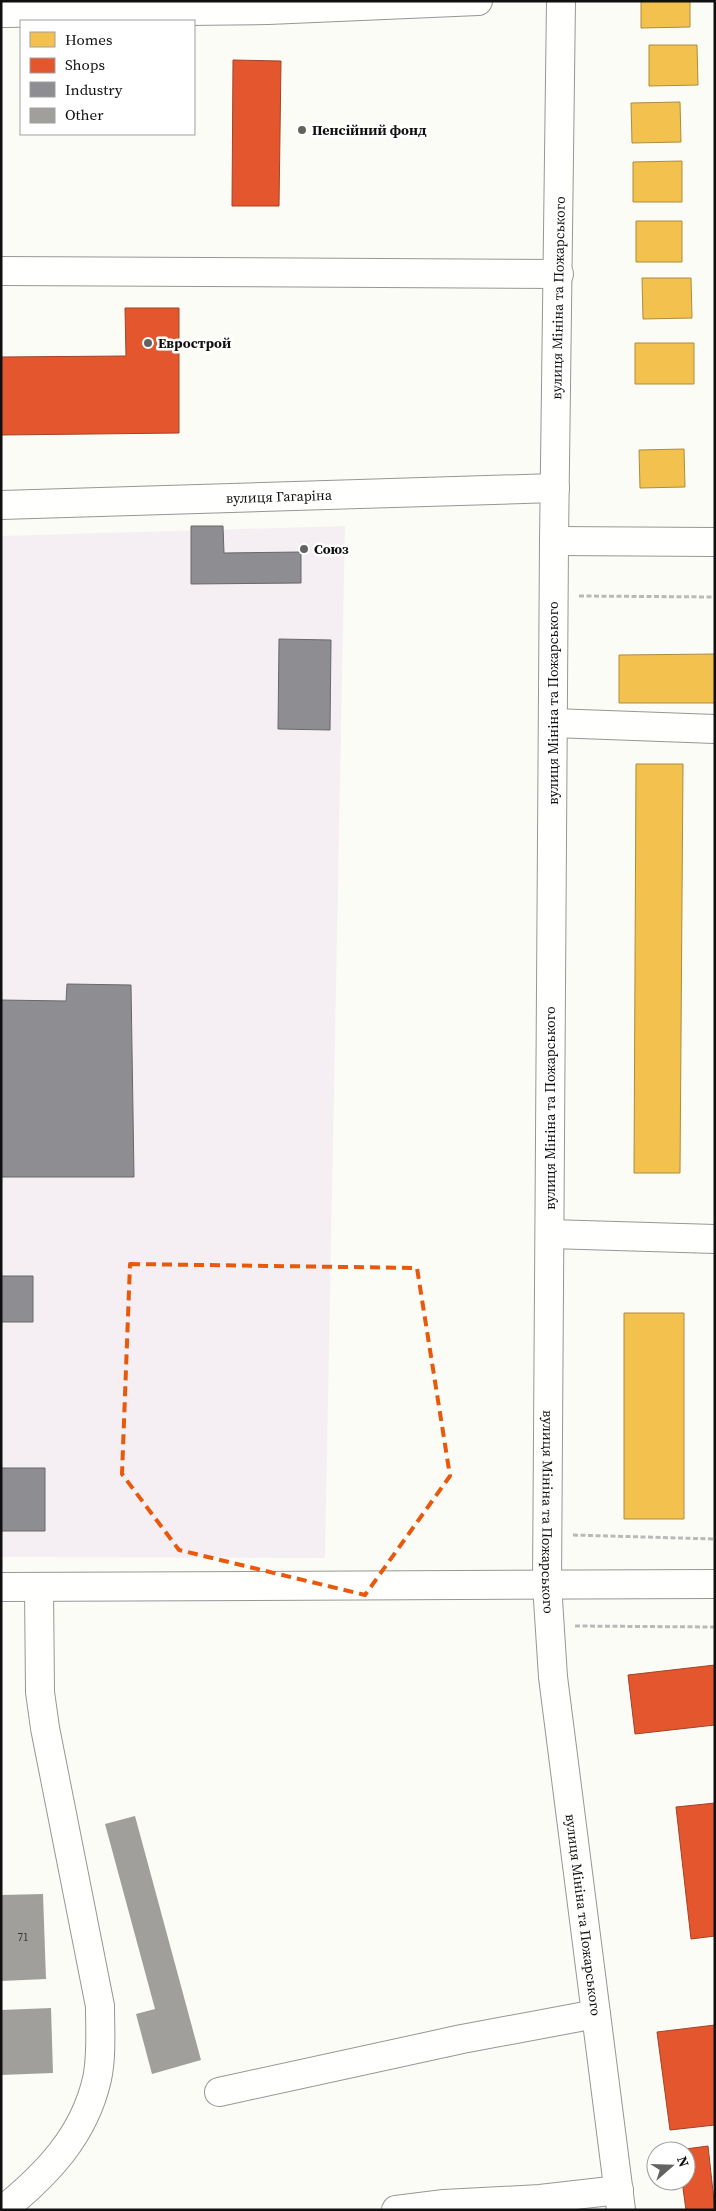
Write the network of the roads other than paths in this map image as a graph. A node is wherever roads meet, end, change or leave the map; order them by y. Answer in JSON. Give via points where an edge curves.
{"nodes":[{"id":1,"x":478,"y":1,"type":"edge"},
{"id":2,"x":562,"y":1,"type":"edge"},
{"id":3,"x":1,"y":13,"type":"edge"},
{"id":4,"x":1,"y":272,"type":"edge"},
{"id":5,"x":559,"y":274,"type":"junction"},
{"id":6,"x":555,"y":488,"type":"junction"},
{"id":7,"x":1,"y":506,"type":"edge"},
{"id":8,"x":554,"y":541,"type":"junction"},
{"id":9,"x":715,"y":542,"type":"edge"},
{"id":10,"x":553,"y":723,"type":"junction"},
{"id":11,"x":715,"y":729,"type":"edge"},
{"id":12,"x":550,"y":1234,"type":"junction"},
{"id":13,"x":715,"y":1239,"type":"edge"},
{"id":14,"x":547,"y":1584,"type":"junction"},
{"id":15,"x":715,"y":1584,"type":"edge"},
{"id":16,"x":1,"y":1587,"type":"edge"},
{"id":17,"x":39,"y":1587,"type":"junction"},
{"id":18,"x":596,"y":2014,"type":"junction"},
{"id":19,"x":219,"y":2092,"type":"dead end"},
{"id":20,"x":620,"y":2200,"type":"edge"},
{"id":21,"x":3,"y":2210,"type":"edge"},
{"id":22,"x":396,"y":2210,"type":"edge"}],
"edges":[{"from":1,"to":3,"type":"street","via":[[268,10]]},
{"from":2,"to":5,"type":"street","name":"вулиця Мініна та Пожарського"},
{"from":4,"to":5,"type":"street"},
{"from":5,"to":6,"type":"street","name":"вулиця Мініна та Пожарського"},
{"from":6,"to":7,"type":"street","name":"вулиця Гагаріна"},
{"from":6,"to":8,"type":"street","name":"вулиця Мініна та Пожарського"},
{"from":8,"to":9,"type":"street"},
{"from":8,"to":10,"type":"street","name":"вулиця Мініна та Пожарського"},
{"from":10,"to":11,"type":"street"},
{"from":10,"to":12,"type":"street","name":"вулиця Мініна та Пожарського"},
{"from":12,"to":13,"type":"street"},
{"from":12,"to":14,"type":"street","name":"вулиця Мініна та Пожарського"},
{"from":14,"to":15,"type":"street"},
{"from":14,"to":17,"type":"street"},
{"from":14,"to":18,"type":"street","name":"вулиця Мініна та Пожарського","via":[[553,1677]]},
{"from":16,"to":17,"type":"street"},
{"from":17,"to":21,"type":"street","via":[[41,1701],[100,2006],[100,2040],[97,2078],[86,2116],[51,2167]]},
{"from":18,"to":19,"type":"street","via":[[462,2039]]},
{"from":18,"to":20,"type":"street","name":"вулиця Мініна та Пожарського"},
{"from":20,"to":22,"type":"street","via":[[540,2199]]}]}
